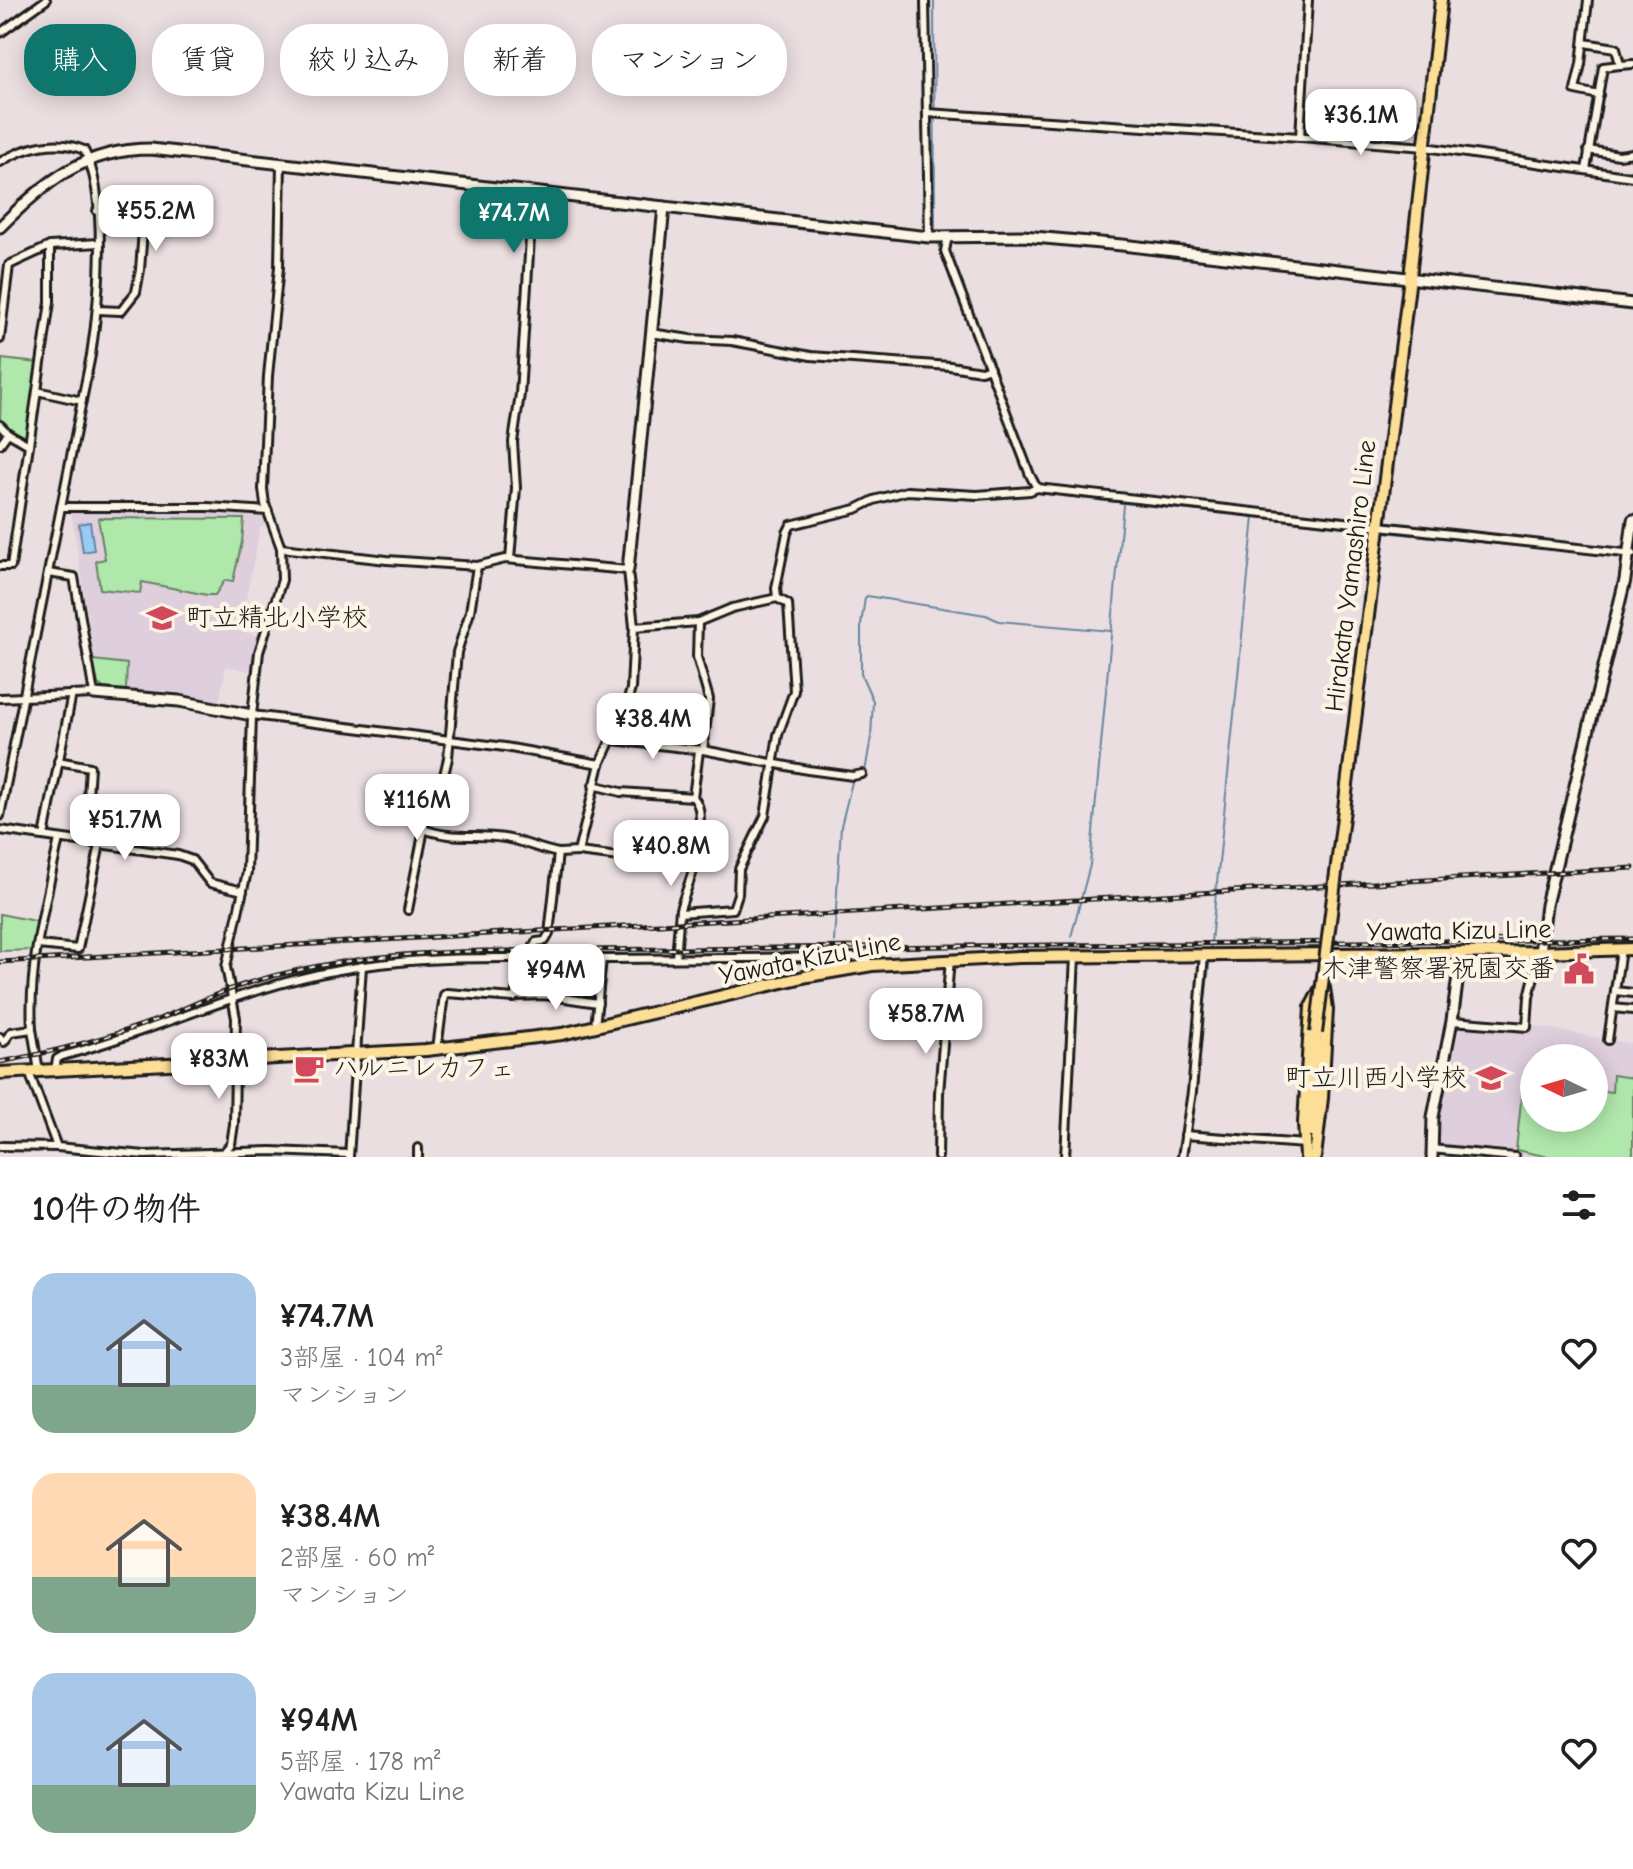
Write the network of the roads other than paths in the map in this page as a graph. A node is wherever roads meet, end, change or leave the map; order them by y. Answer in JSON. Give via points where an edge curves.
{"nodes":[{"id":1,"x":46,"y":0,"type":"edge"},
{"id":2,"x":925,"y":0,"type":"edge"},
{"id":3,"x":1308,"y":0,"type":"edge"},
{"id":4,"x":1441,"y":0,"type":"edge"},
{"id":5,"x":1588,"y":0,"type":"edge"},
{"id":6,"x":0,"y":33,"type":"edge"},
{"id":7,"x":1584,"y":43,"type":"junction"},
{"id":8,"x":1633,"y":64,"type":"edge"},
{"id":9,"x":1620,"y":65,"type":"junction"},
{"id":10,"x":1599,"y":95,"type":"junction"},
{"id":11,"x":927,"y":113,"type":"junction"},
{"id":12,"x":1300,"y":137,"type":"junction"},
{"id":13,"x":1425,"y":147,"type":"junction"},
{"id":14,"x":1588,"y":150,"type":"junction"},
{"id":15,"x":1633,"y":153,"type":"edge"},
{"id":16,"x":1,"y":159,"type":"edge"},
{"id":17,"x":88,"y":159,"type":"junction"},
{"id":18,"x":281,"y":163,"type":"junction"},
{"id":19,"x":1586,"y":170,"type":"junction"},
{"id":20,"x":1633,"y":177,"type":"edge"},
{"id":21,"x":533,"y":192,"type":"junction"},
{"id":22,"x":664,"y":207,"type":"junction"},
{"id":23,"x":97,"y":211,"type":"junction"},
{"id":24,"x":0,"y":227,"type":"edge"},
{"id":25,"x":948,"y":236,"type":"junction"},
{"id":26,"x":929,"y":237,"type":"junction"},
{"id":27,"x":99,"y":243,"type":"junction"},
{"id":28,"x":50,"y":246,"type":"junction"},
{"id":29,"x":1410,"y":277,"type":"junction"},
{"id":30,"x":1633,"y":304,"type":"edge"},
{"id":31,"x":97,"y":310,"type":"junction"},
{"id":32,"x":651,"y":333,"type":"junction"},
{"id":33,"x":0,"y":339,"type":"edge"},
{"id":34,"x":990,"y":368,"type":"junction"},
{"id":35,"x":37,"y":391,"type":"junction"},
{"id":36,"x":82,"y":401,"type":"junction"},
{"id":37,"x":0,"y":425,"type":"edge"},
{"id":38,"x":8,"y":433,"type":"junction"},
{"id":39,"x":0,"y":444,"type":"edge"},
{"id":40,"x":29,"y":445,"type":"junction"},
{"id":41,"x":1037,"y":488,"type":"junction"},
{"id":42,"x":61,"y":507,"type":"junction"},
{"id":43,"x":268,"y":511,"type":"junction"},
{"id":44,"x":1633,"y":520,"type":"edge"},
{"id":45,"x":1379,"y":528,"type":"junction"},
{"id":46,"x":281,"y":548,"type":"junction"},
{"id":47,"x":1631,"y":554,"type":"edge"},
{"id":48,"x":510,"y":559,"type":"junction"},
{"id":49,"x":0,"y":566,"type":"edge"},
{"id":50,"x":477,"y":566,"type":"junction"},
{"id":51,"x":628,"y":570,"type":"junction"},
{"id":52,"x":48,"y":573,"type":"junction"},
{"id":53,"x":777,"y":598,"type":"junction"},
{"id":54,"x":698,"y":622,"type":"junction"},
{"id":55,"x":634,"y":627,"type":"junction"},
{"id":56,"x":72,"y":694,"type":"junction"},
{"id":57,"x":94,"y":694,"type":"junction"},
{"id":58,"x":23,"y":697,"type":"junction"},
{"id":59,"x":0,"y":698,"type":"edge"},
{"id":60,"x":252,"y":715,"type":"junction"},
{"id":61,"x":613,"y":740,"type":"junction"},
{"id":62,"x":447,"y":741,"type":"junction"},
{"id":63,"x":701,"y":750,"type":"junction"},
{"id":64,"x":58,"y":761,"type":"junction"},
{"id":65,"x":600,"y":764,"type":"junction"},
{"id":66,"x":772,"y":764,"type":"junction"},
{"id":67,"x":862,"y":774,"type":"dead end"},
{"id":68,"x":593,"y":785,"type":"junction"},
{"id":69,"x":693,"y":797,"type":"junction"},
{"id":70,"x":0,"y":816,"type":"edge"},
{"id":71,"x":424,"y":829,"type":"junction"},
{"id":72,"x":0,"y":830,"type":"edge"},
{"id":73,"x":44,"y":836,"type":"junction"},
{"id":74,"x":59,"y":839,"type":"junction"},
{"id":75,"x":85,"y":842,"type":"junction"},
{"id":76,"x":100,"y":844,"type":"junction"},
{"id":77,"x":578,"y":852,"type":"junction"},
{"id":78,"x":558,"y":853,"type":"junction"},
{"id":79,"x":692,"y":861,"type":"junction"},
{"id":80,"x":243,"y":891,"type":"junction"},
{"id":81,"x":408,"y":910,"type":"dead end"},
{"id":82,"x":680,"y":913,"type":"junction"},
{"id":83,"x":38,"y":945,"type":"junction"},
{"id":84,"x":1627,"y":949,"type":"edge"},
{"id":85,"x":1540,"y":952,"type":"junction"},
{"id":86,"x":1461,"y":953,"type":"junction"},
{"id":87,"x":1204,"y":955,"type":"junction"},
{"id":88,"x":1326,"y":955,"type":"junction"},
{"id":89,"x":528,"y":957,"type":"junction"},
{"id":90,"x":1075,"y":957,"type":"junction"},
{"id":91,"x":676,"y":958,"type":"junction"},
{"id":92,"x":602,"y":959,"type":"junction"},
{"id":93,"x":950,"y":959,"type":"junction"},
{"id":94,"x":872,"y":965,"type":"junction"},
{"id":95,"x":362,"y":966,"type":"junction"},
{"id":96,"x":1323,"y":985,"type":"junction"},
{"id":97,"x":1615,"y":991,"type":"junction"},
{"id":98,"x":1633,"y":993,"type":"edge"},
{"id":99,"x":516,"y":996,"type":"junction"},
{"id":100,"x":234,"y":997,"type":"junction"},
{"id":101,"x":598,"y":1003,"type":"junction"},
{"id":102,"x":1613,"y":1008,"type":"junction"},
{"id":103,"x":1633,"y":1010,"type":"edge"},
{"id":104,"x":1452,"y":1021,"type":"junction"},
{"id":105,"x":595,"y":1027,"type":"junction"},
{"id":106,"x":32,"y":1029,"type":"junction"},
{"id":107,"x":0,"y":1037,"type":"edge"},
{"id":108,"x":1608,"y":1040,"type":"dead end"},
{"id":109,"x":437,"y":1049,"type":"junction"},
{"id":110,"x":357,"y":1054,"type":"junction"},
{"id":111,"x":235,"y":1060,"type":"junction"},
{"id":112,"x":55,"y":1070,"type":"junction"},
{"id":113,"x":34,"y":1071,"type":"junction"},
{"id":114,"x":0,"y":1073,"type":"edge"},
{"id":115,"x":1185,"y":1135,"type":"junction"},
{"id":116,"x":1306,"y":1144,"type":"junction"},
{"id":117,"x":0,"y":1146,"type":"edge"},
{"id":118,"x":57,"y":1147,"type":"junction"},
{"id":119,"x":418,"y":1148,"type":"dead end"},
{"id":120,"x":224,"y":1152,"type":"junction"},
{"id":121,"x":1432,"y":1153,"type":"edge"},
{"id":122,"x":145,"y":1156,"type":"edge"},
{"id":123,"x":349,"y":1156,"type":"edge"},
{"id":124,"x":1505,"y":1156,"type":"edge"},
{"id":125,"x":418,"y":1157,"type":"edge"},
{"id":126,"x":938,"y":1157,"type":"edge"},
{"id":127,"x":1065,"y":1157,"type":"edge"},
{"id":128,"x":1182,"y":1157,"type":"edge"},
{"id":129,"x":1311,"y":1157,"type":"edge"},
{"id":130,"x":1515,"y":1157,"type":"edge"}],
"edges":[{"from":1,"to":6,"type":"street"},
{"from":2,"to":11,"type":"street"},
{"from":3,"to":12,"type":"street"},
{"from":4,"to":13,"type":"main road","name":"Hirakata Yamashiro Line"},
{"from":5,"to":7,"type":"street"},
{"from":7,"to":9,"type":"street","via":[[1616,48]]},
{"from":7,"to":10,"type":"street","via":[[1575,90]]},
{"from":8,"to":9,"type":"street"},
{"from":9,"to":10,"type":"street","via":[[1603,67]]},
{"from":10,"to":14,"type":"street"},
{"from":11,"to":12,"type":"street"},
{"from":11,"to":26,"type":"street"},
{"from":12,"to":13,"type":"street"},
{"from":13,"to":19,"type":"street"},
{"from":13,"to":29,"type":"main road","name":"Hirakata Yamashiro Line"},
{"from":14,"to":15,"type":"street"},
{"from":14,"to":19,"type":"street"},
{"from":16,"to":17,"type":"street","via":[[43,145],[80,148]]},
{"from":17,"to":18,"type":"street","via":[[151,149]]},
{"from":17,"to":23,"type":"street"},
{"from":17,"to":24,"type":"street","via":[[42,187]]},
{"from":18,"to":21,"type":"street"},
{"from":18,"to":43,"type":"street","via":[[263,481]]},
{"from":19,"to":20,"type":"street"},
{"from":21,"to":22,"type":"street"},
{"from":21,"to":48,"type":"street","via":[[513,442],[516,488]]},
{"from":22,"to":26,"type":"street"},
{"from":22,"to":32,"type":"street"},
{"from":23,"to":27,"type":"street"},
{"from":23,"to":31,"type":"street","via":[[139,207],[143,230],[136,292],[121,311]]},
{"from":25,"to":26,"type":"street"},
{"from":25,"to":29,"type":"street","via":[[1023,236]]},
{"from":25,"to":34,"type":"street","via":[[945,251]]},
{"from":27,"to":28,"type":"street"},
{"from":27,"to":31,"type":"street"},
{"from":28,"to":33,"type":"street","via":[[9,265]]},
{"from":28,"to":35,"type":"street","via":[[50,302]]},
{"from":29,"to":30,"type":"street"},
{"from":29,"to":45,"type":"main road","name":"Hirakata Yamashiro Line"},
{"from":31,"to":36,"type":"street"},
{"from":32,"to":34,"type":"street","via":[[811,356]]},
{"from":32,"to":51,"type":"street"},
{"from":34,"to":41,"type":"street"},
{"from":35,"to":36,"type":"street"},
{"from":35,"to":40,"type":"street"},
{"from":36,"to":42,"type":"street"},
{"from":37,"to":38,"type":"street"},
{"from":38,"to":39,"type":"street"},
{"from":38,"to":40,"type":"street"},
{"from":40,"to":49,"type":"street","via":[[11,566]]},
{"from":41,"to":45,"type":"street"},
{"from":41,"to":53,"type":"street","via":[[977,495],[907,491],[791,525]]},
{"from":42,"to":43,"type":"street"},
{"from":42,"to":52,"type":"street"},
{"from":43,"to":46,"type":"street"},
{"from":44,"to":47,"type":"street"},
{"from":45,"to":47,"type":"street"},
{"from":45,"to":129,"type":"main road","name":"Hirakata Yamashiro Line","bridge":true,"via":[[1316,1033]]},
{"from":46,"to":50,"type":"street"},
{"from":46,"to":60,"type":"street","via":[[282,580],[259,652]]},
{"from":47,"to":85,"type":"street","via":[[1546,905]]},
{"from":48,"to":50,"type":"street"},
{"from":48,"to":51,"type":"street"},
{"from":50,"to":62,"type":"street","via":[[457,652]]},
{"from":51,"to":55,"type":"street"},
{"from":52,"to":57,"type":"street","via":[[74,577]]},
{"from":52,"to":58,"type":"street"},
{"from":53,"to":54,"type":"street"},
{"from":53,"to":66,"type":"street","via":[[788,604],[796,683]]},
{"from":54,"to":55,"type":"street"},
{"from":54,"to":63,"type":"street","via":[[697,657],[709,704]]},
{"from":55,"to":61,"type":"street","via":[[631,689]]},
{"from":56,"to":57,"type":"street"},
{"from":56,"to":58,"type":"street"},
{"from":56,"to":64,"type":"street"},
{"from":57,"to":60,"type":"street","via":[[179,701]]},
{"from":58,"to":59,"type":"street"},
{"from":58,"to":70,"type":"street"},
{"from":60,"to":62,"type":"street"},
{"from":60,"to":80,"type":"street"},
{"from":61,"to":63,"type":"street"},
{"from":61,"to":65,"type":"street"},
{"from":62,"to":65,"type":"street"},
{"from":62,"to":71,"type":"street","via":[[444,775],[429,803]]},
{"from":63,"to":66,"type":"street"},
{"from":63,"to":69,"type":"street"},
{"from":64,"to":73,"type":"street"},
{"from":64,"to":75,"type":"street","via":[[90,767]]},
{"from":65,"to":68,"type":"street"},
{"from":66,"to":67,"type":"street"},
{"from":66,"to":82,"type":"street","via":[[765,816],[741,863],[733,909]]},
{"from":68,"to":69,"type":"street"},
{"from":68,"to":77,"type":"street"},
{"from":69,"to":79,"type":"street","via":[[701,815]]},
{"from":71,"to":78,"type":"street","via":[[516,840]]},
{"from":71,"to":81,"type":"street"},
{"from":72,"to":73,"type":"street"},
{"from":73,"to":74,"type":"street"},
{"from":74,"to":75,"type":"street"},
{"from":74,"to":83,"type":"street"},
{"from":75,"to":76,"type":"street"},
{"from":76,"to":80,"type":"street","via":[[178,855],[192,860],[210,883]]},
{"from":76,"to":83,"type":"street","via":[[78,949]]},
{"from":77,"to":78,"type":"street"},
{"from":77,"to":79,"type":"street"},
{"from":78,"to":89,"type":"street","via":[[549,934],[536,942]]},
{"from":79,"to":82,"type":"street"},
{"from":80,"to":100,"type":"street","via":[[226,967]]},
{"from":82,"to":91,"type":"street"},
{"from":83,"to":106,"type":"street"},
{"from":84,"to":85,"type":"main road","name":"Yawata Kizu Line"},
{"from":84,"to":97,"type":"street"},
{"from":85,"to":86,"type":"main road","name":"Yawata Kizu Line"},
{"from":85,"to":104,"type":"street","via":[[1527,1027]]},
{"from":86,"to":88,"type":"main road","name":"Yawata Kizu Line"},
{"from":86,"to":104,"type":"street"},
{"from":87,"to":88,"type":"main road","name":"Yawata Kizu Line"},
{"from":87,"to":90,"type":"main road","name":"Yawata Kizu Line"},
{"from":87,"to":115,"type":"street"},
{"from":88,"to":96,"type":"main road"},
{"from":89,"to":92,"type":"street"},
{"from":89,"to":95,"type":"street"},
{"from":89,"to":99,"type":"street"},
{"from":90,"to":93,"type":"main road","name":"Yawata Kizu Line"},
{"from":90,"to":127,"type":"street"},
{"from":91,"to":92,"type":"street"},
{"from":91,"to":94,"type":"street","via":[[864,957]]},
{"from":92,"to":101,"type":"street"},
{"from":93,"to":94,"type":"main road","name":"Yawata Kizu Line"},
{"from":93,"to":126,"type":"street"},
{"from":94,"to":105,"type":"main road","name":"Yawata Kizu Line"},
{"from":95,"to":100,"type":"street"},
{"from":95,"to":110,"type":"street"},
{"from":96,"to":116,"type":"main road","via":[[1311,1007]]},
{"from":96,"to":129,"type":"main road","via":[[1327,1009],[1322,1098]]},
{"from":97,"to":98,"type":"street"},
{"from":97,"to":102,"type":"street"},
{"from":99,"to":101,"type":"street"},
{"from":99,"to":109,"type":"street","via":[[444,995]]},
{"from":100,"to":111,"type":"street"},
{"from":100,"to":112,"type":"street","via":[[62,1056]]},
{"from":101,"to":105,"type":"street"},
{"from":102,"to":103,"type":"street"},
{"from":102,"to":108,"type":"street"},
{"from":104,"to":121,"type":"street"},
{"from":105,"to":109,"type":"main road","name":"Yawata Kizu Line"},
{"from":106,"to":107,"type":"street","via":[[11,1032],[4,1042]]},
{"from":106,"to":113,"type":"street"},
{"from":109,"to":110,"type":"main road","name":"Yawata Kizu Line"},
{"from":110,"to":111,"type":"main road","name":"Yawata Kizu Line"},
{"from":110,"to":123,"type":"street"},
{"from":111,"to":112,"type":"main road","name":"Yawata Kizu Line"},
{"from":111,"to":120,"type":"street","via":[[234,1124]]},
{"from":112,"to":113,"type":"main road","name":"Yawata Kizu Line"},
{"from":113,"to":114,"type":"main road","name":"Yawata Kizu Line"},
{"from":113,"to":118,"type":"street"},
{"from":115,"to":116,"type":"street"},
{"from":115,"to":128,"type":"street"},
{"from":116,"to":129,"type":"main road"},
{"from":117,"to":118,"type":"street"},
{"from":118,"to":122,"type":"street"},
{"from":119,"to":125,"type":"street"},
{"from":120,"to":122,"type":"street"},
{"from":120,"to":123,"type":"street"},
{"from":121,"to":124,"type":"street"},
{"from":124,"to":130,"type":"street"}]}
